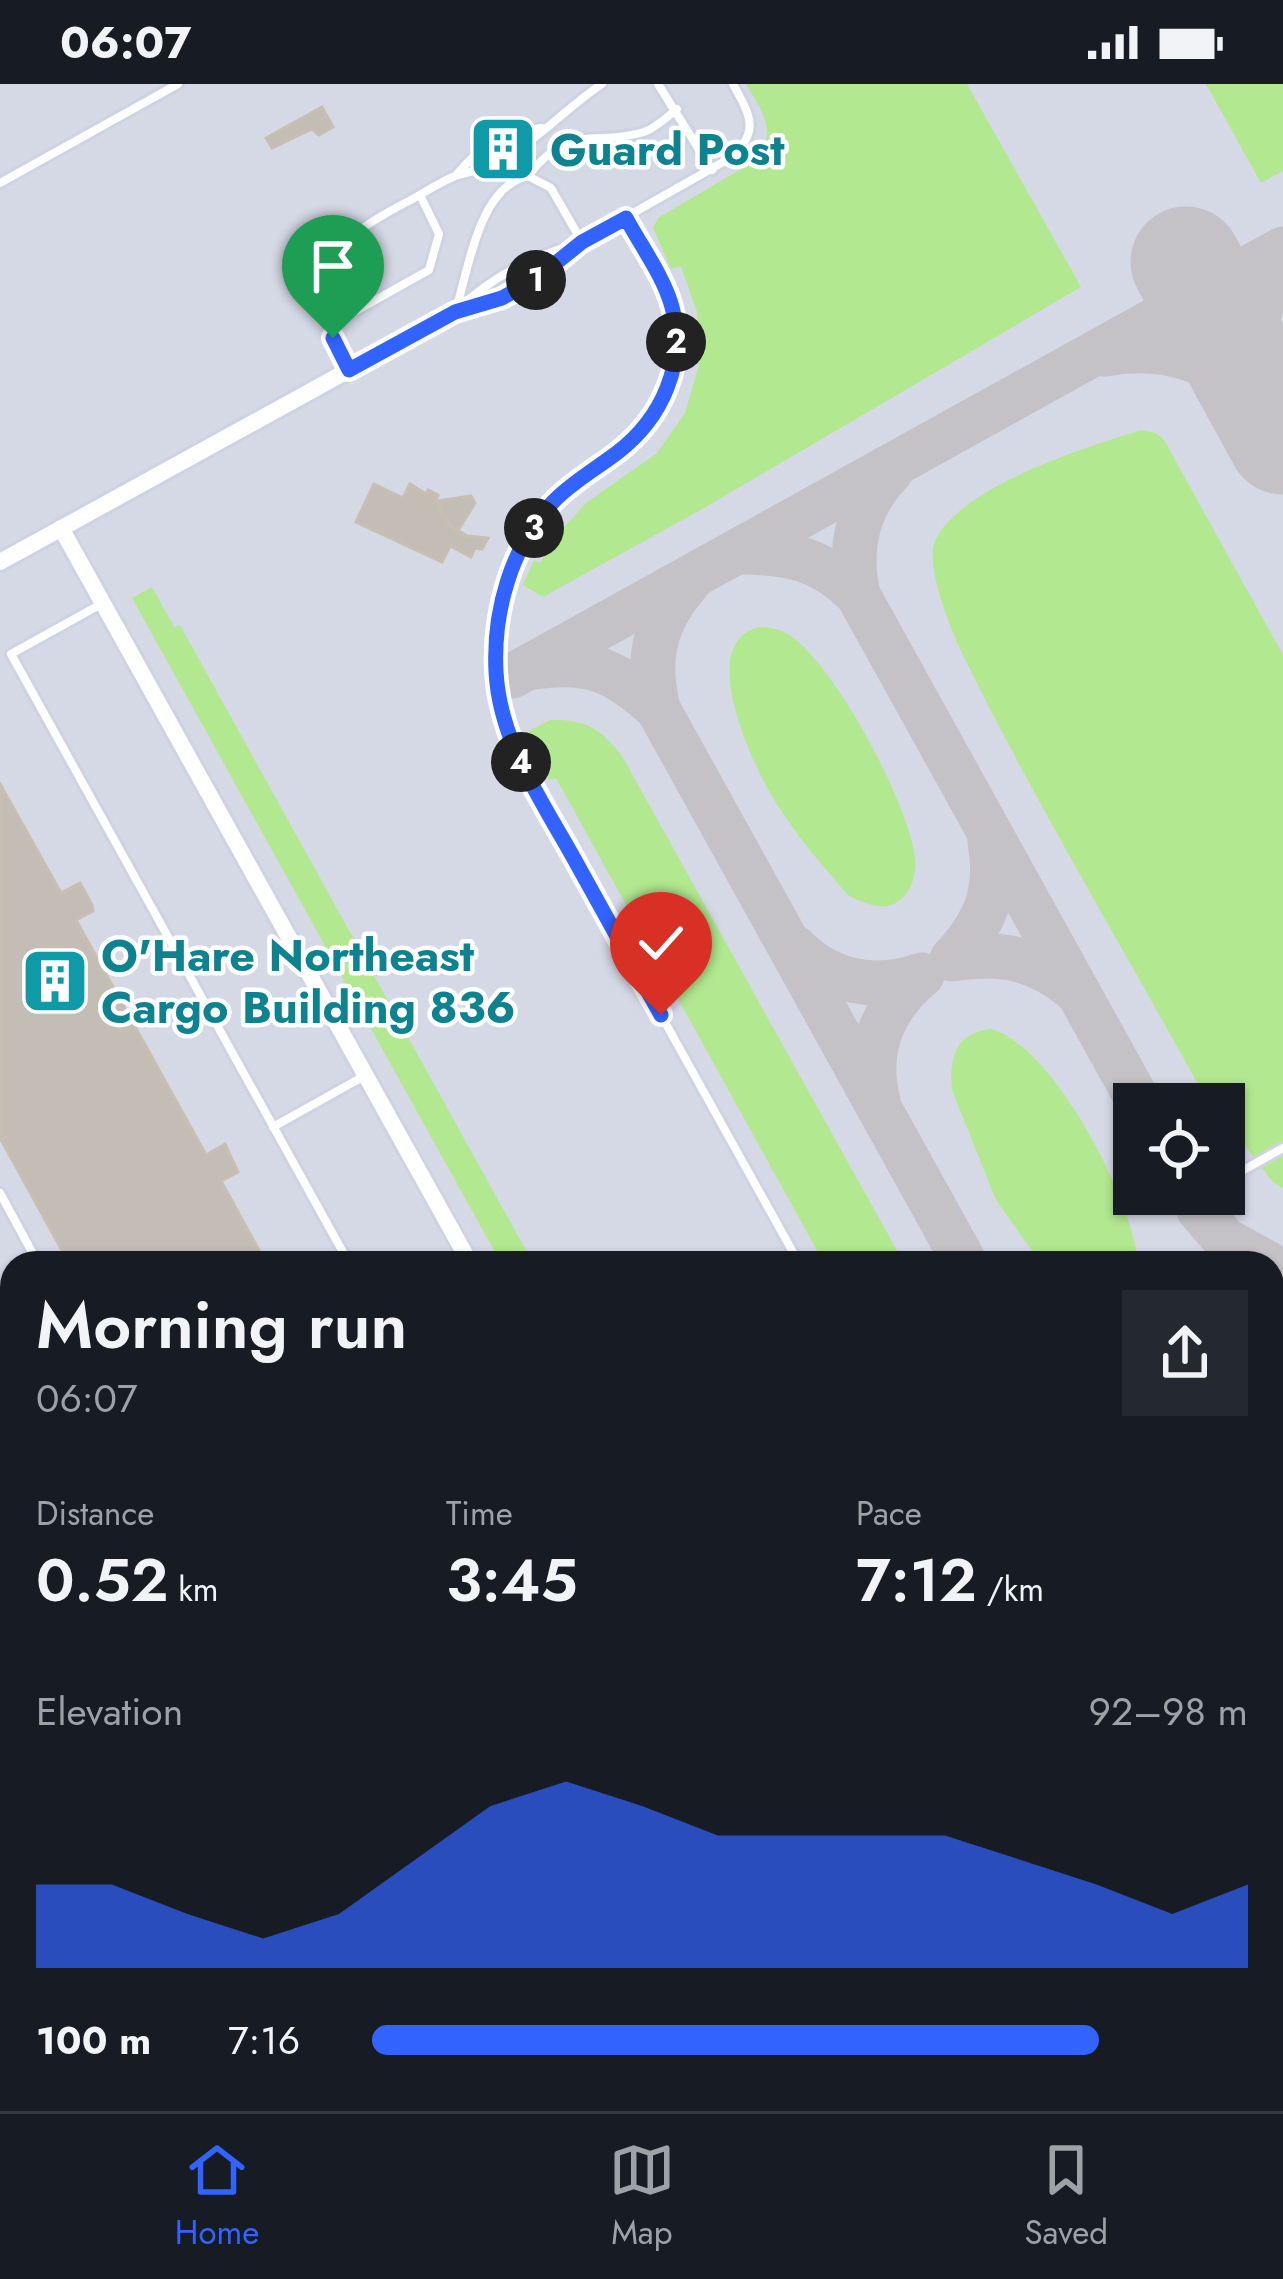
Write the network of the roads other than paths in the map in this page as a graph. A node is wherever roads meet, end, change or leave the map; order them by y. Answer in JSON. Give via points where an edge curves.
{"nodes":[{"id":1,"x":178,"y":84,"type":"edge"},
{"id":2,"x":602,"y":84,"type":"edge"},
{"id":3,"x":658,"y":84,"type":"edge"},
{"id":4,"x":733,"y":84,"type":"edge"},
{"id":5,"x":677,"y":109,"type":"junction"},
{"id":6,"x":543,"y":128,"type":"junction"},
{"id":7,"x":712,"y":170,"type":"junction"},
{"id":8,"x":456,"y":176,"type":"junction"},
{"id":9,"x":528,"y":176,"type":"junction"},
{"id":10,"x":0,"y":183,"type":"edge"},
{"id":11,"x":420,"y":195,"type":"junction"},
{"id":12,"x":626,"y":218,"type":"junction"},
{"id":13,"x":582,"y":242,"type":"junction"},
{"id":14,"x":455,"y":312,"type":"junction"},
{"id":15,"x":328,"y":326,"type":"junction"},
{"id":16,"x":349,"y":370,"type":"junction"},
{"id":17,"x":62,"y":528,"type":"junction"},
{"id":18,"x":0,"y":562,"type":"edge"},
{"id":19,"x":103,"y":603,"type":"junction"},
{"id":20,"x":366,"y":1075,"type":"junction"},
{"id":21,"x":273,"y":1127,"type":"junction"},
{"id":22,"x":1283,"y":1148,"type":"edge"},
{"id":23,"x":1245,"y":1169,"type":"edge"},
{"id":24,"x":0,"y":1193,"type":"edge"},
{"id":25,"x":31,"y":1251,"type":"edge"},
{"id":26,"x":342,"y":1251,"type":"edge"},
{"id":27,"x":463,"y":1251,"type":"edge"},
{"id":28,"x":792,"y":1251,"type":"edge"}],
"edges":[{"from":1,"to":10,"type":"lane"},
{"from":2,"to":6,"type":"lane"},
{"from":3,"to":5,"type":"lane"},
{"from":4,"to":7,"type":"lane","via":[[748,111],[747,143]]},
{"from":5,"to":7,"type":"lane"},
{"from":5,"to":9,"type":"lane","via":[[645,131],[562,145]]},
{"from":6,"to":8,"type":"lane","via":[[519,151]]},
{"from":6,"to":8,"type":"lane","via":[[511,133],[473,154]]},
{"from":7,"to":12,"type":"lane"},
{"from":8,"to":11,"type":"lane"},
{"from":9,"to":13,"type":"lane","via":[[551,188]]},
{"from":9,"to":14,"type":"lane","via":[[491,204]]},
{"from":11,"to":15,"type":"lane","via":[[332,252],[322,274]]},
{"from":11,"to":15,"type":"lane","via":[[439,233],[429,270]]},
{"from":12,"to":13,"type":"lane"},
{"from":12,"to":28,"type":"lane","via":[[672,305],[674,372],[642,430],[550,504],[529,536],[496,626],[500,704],[523,767]]},
{"from":13,"to":14,"type":"lane","via":[[502,298]]},
{"from":13,"to":14,"type":"lane","via":[[523,261]]},
{"from":14,"to":16,"type":"lane"},
{"from":15,"to":16,"type":"lane"},
{"from":16,"to":17,"type":"street"},
{"from":17,"to":18,"type":"street"},
{"from":17,"to":19,"type":"street"},
{"from":19,"to":20,"type":"street"},
{"from":19,"to":21,"type":"lane","via":[[11,654]]},
{"from":20,"to":21,"type":"lane"},
{"from":20,"to":27,"type":"street"},
{"from":21,"to":26,"type":"lane"},
{"from":22,"to":23,"type":"lane"},
{"from":24,"to":25,"type":"lane"}]}
